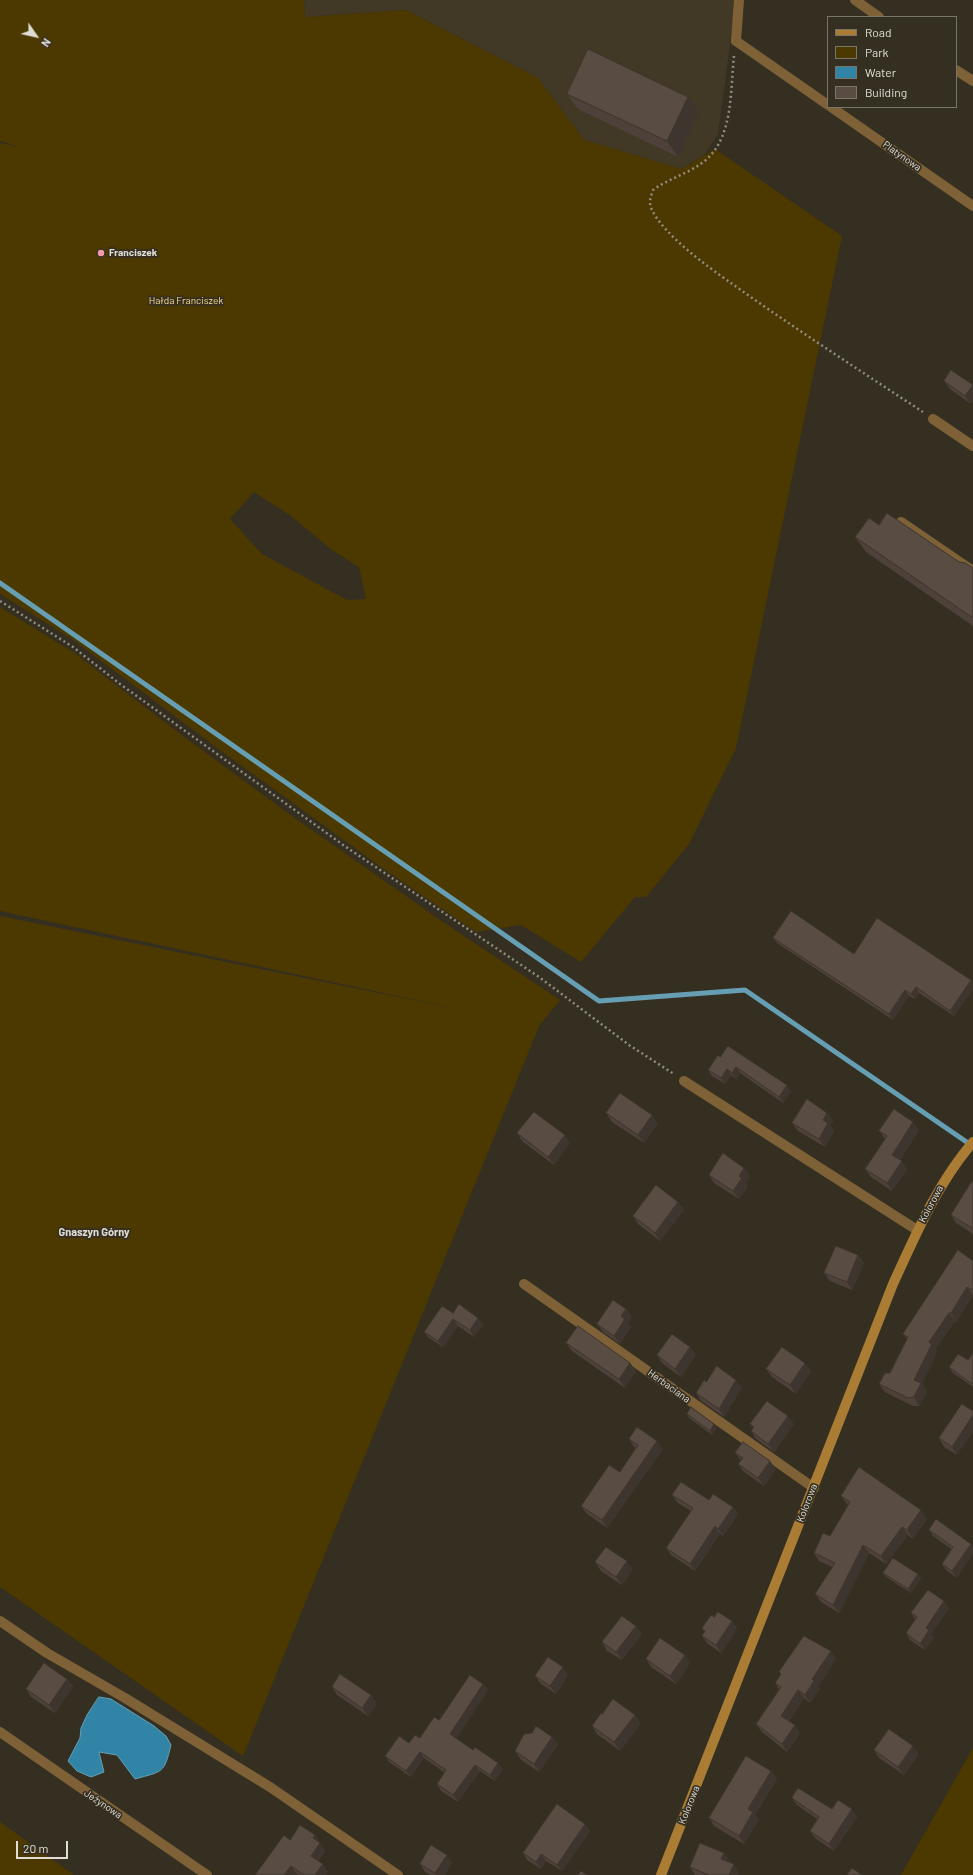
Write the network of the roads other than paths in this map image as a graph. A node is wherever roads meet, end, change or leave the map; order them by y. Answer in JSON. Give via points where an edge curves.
{"nodes":[{"id":1,"x":739,"y":0,"type":"edge"},
{"id":2,"x":855,"y":0,"type":"edge"},
{"id":3,"x":878,"y":16,"type":"edge"},
{"id":4,"x":957,"y":71,"type":"edge"},
{"id":5,"x":973,"y":81,"type":"edge"},
{"id":6,"x":827,"y":104,"type":"edge"},
{"id":7,"x":832,"y":108,"type":"edge"},
{"id":8,"x":973,"y":206,"type":"edge"},
{"id":9,"x":933,"y":419,"type":"road end"},
{"id":10,"x":973,"y":446,"type":"edge"},
{"id":11,"x":901,"y":522,"type":"edge"},
{"id":12,"x":973,"y":571,"type":"edge"},
{"id":13,"x":684,"y":1081,"type":"road end"},
{"id":14,"x":973,"y":1142,"type":"edge"},
{"id":15,"x":918,"y":1230,"type":"junction"},
{"id":16,"x":524,"y":1284,"type":"dead end"},
{"id":17,"x":814,"y":1488,"type":"junction"},
{"id":18,"x":0,"y":1620,"type":"edge"},
{"id":19,"x":0,"y":1732,"type":"edge"},
{"id":20,"x":206,"y":1875,"type":"edge"},
{"id":21,"x":398,"y":1875,"type":"edge"},
{"id":22,"x":661,"y":1875,"type":"edge"}],
"edges":[{"from":1,"to":6,"type":"street","via":[[736,41]]},
{"from":2,"to":3,"type":"street"},
{"from":4,"to":5,"type":"street"},
{"from":7,"to":8,"type":"street","name":"Platynowa"},
{"from":9,"to":10,"type":"street"},
{"from":11,"to":12,"type":"street"},
{"from":13,"to":15,"type":"street"},
{"from":14,"to":15,"type":"street","name":"Kolorowa","via":[[941,1184]]},
{"from":15,"to":17,"type":"street","name":"Kolorowa","via":[[893,1284]]},
{"from":16,"to":17,"type":"street","name":"Herbaciana"},
{"from":17,"to":22,"type":"street","name":"Kolorowa"},
{"from":18,"to":21,"type":"street","via":[[47,1653],[270,1787]]},
{"from":19,"to":20,"type":"street","name":"Jeżynowa"}]}
